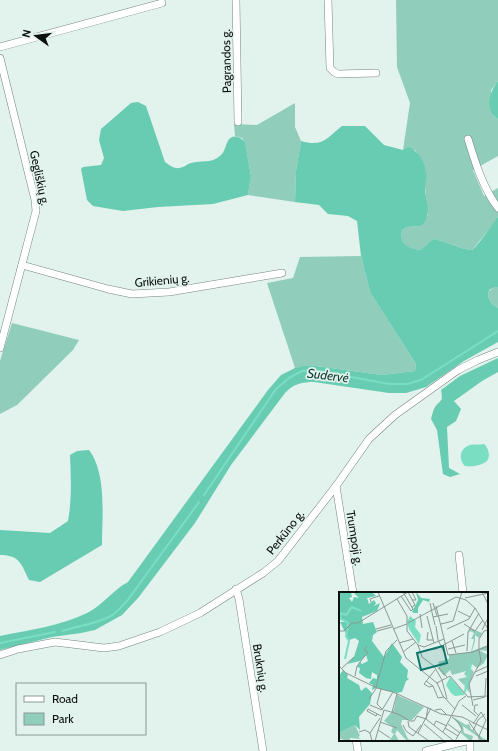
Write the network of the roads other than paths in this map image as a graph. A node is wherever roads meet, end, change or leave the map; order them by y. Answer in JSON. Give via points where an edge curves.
{"nodes":[{"id":1,"x":236,"y":0,"type":"edge"},
{"id":2,"x":328,"y":0,"type":"edge"},
{"id":3,"x":162,"y":3,"type":"dead end"},
{"id":4,"x":0,"y":47,"type":"edge"},
{"id":5,"x":0,"y":58,"type":"edge"},
{"id":6,"x":376,"y":73,"type":"dead end"},
{"id":7,"x":238,"y":122,"type":"dead end"},
{"id":8,"x":468,"y":139,"type":"dead end"},
{"id":9,"x":498,"y":208,"type":"edge"},
{"id":10,"x":22,"y":265,"type":"junction"},
{"id":11,"x":282,"y":273,"type":"dead end"},
{"id":12,"x":0,"y":348,"type":"edge"},
{"id":13,"x":498,"y":352,"type":"edge"},
{"id":14,"x":336,"y":486,"type":"junction"},
{"id":15,"x":459,"y":555,"type":"dead end"},
{"id":16,"x":236,"y":589,"type":"junction"},
{"id":17,"x":353,"y":592,"type":"edge"},
{"id":18,"x":463,"y":592,"type":"edge"},
{"id":19,"x":0,"y":655,"type":"edge"},
{"id":20,"x":356,"y":741,"type":"edge"},
{"id":21,"x":466,"y":741,"type":"edge"},
{"id":22,"x":264,"y":751,"type":"edge"},
{"id":23,"x":358,"y":751,"type":"edge"},
{"id":24,"x":426,"y":751,"type":"edge"}],
"edges":[{"from":1,"to":7,"type":"street","name":"Pagrandos g."},
{"from":2,"to":6,"type":"street","via":[[330,68],[338,74]]},
{"from":3,"to":4,"type":"street"},
{"from":5,"to":10,"type":"street","name":"Gegliškių g.","via":[[35,200],[35,219]]},
{"from":8,"to":9,"type":"street","via":[[486,188]]},
{"from":10,"to":11,"type":"street","name":"Grikienių g.","via":[[132,294],[169,292]]},
{"from":10,"to":12,"type":"street","name":"Gegliškių g."},
{"from":13,"to":14,"type":"street","name":"Perkūno g.","via":[[458,370],[395,415],[369,439]]},
{"from":14,"to":16,"type":"street","name":"Perkūno g.","via":[[278,561]]},
{"from":14,"to":17,"type":"street","name":"Trumpoji g."},
{"from":15,"to":18,"type":"street"},
{"from":16,"to":19,"type":"street","name":"Perkūno g.","via":[[200,613],[160,632],[119,646],[104,648],[55,642]]},
{"from":16,"to":22,"type":"street","name":"Bruknių g."},
{"from":20,"to":23,"type":"street"},
{"from":21,"to":24,"type":"street"}]}
